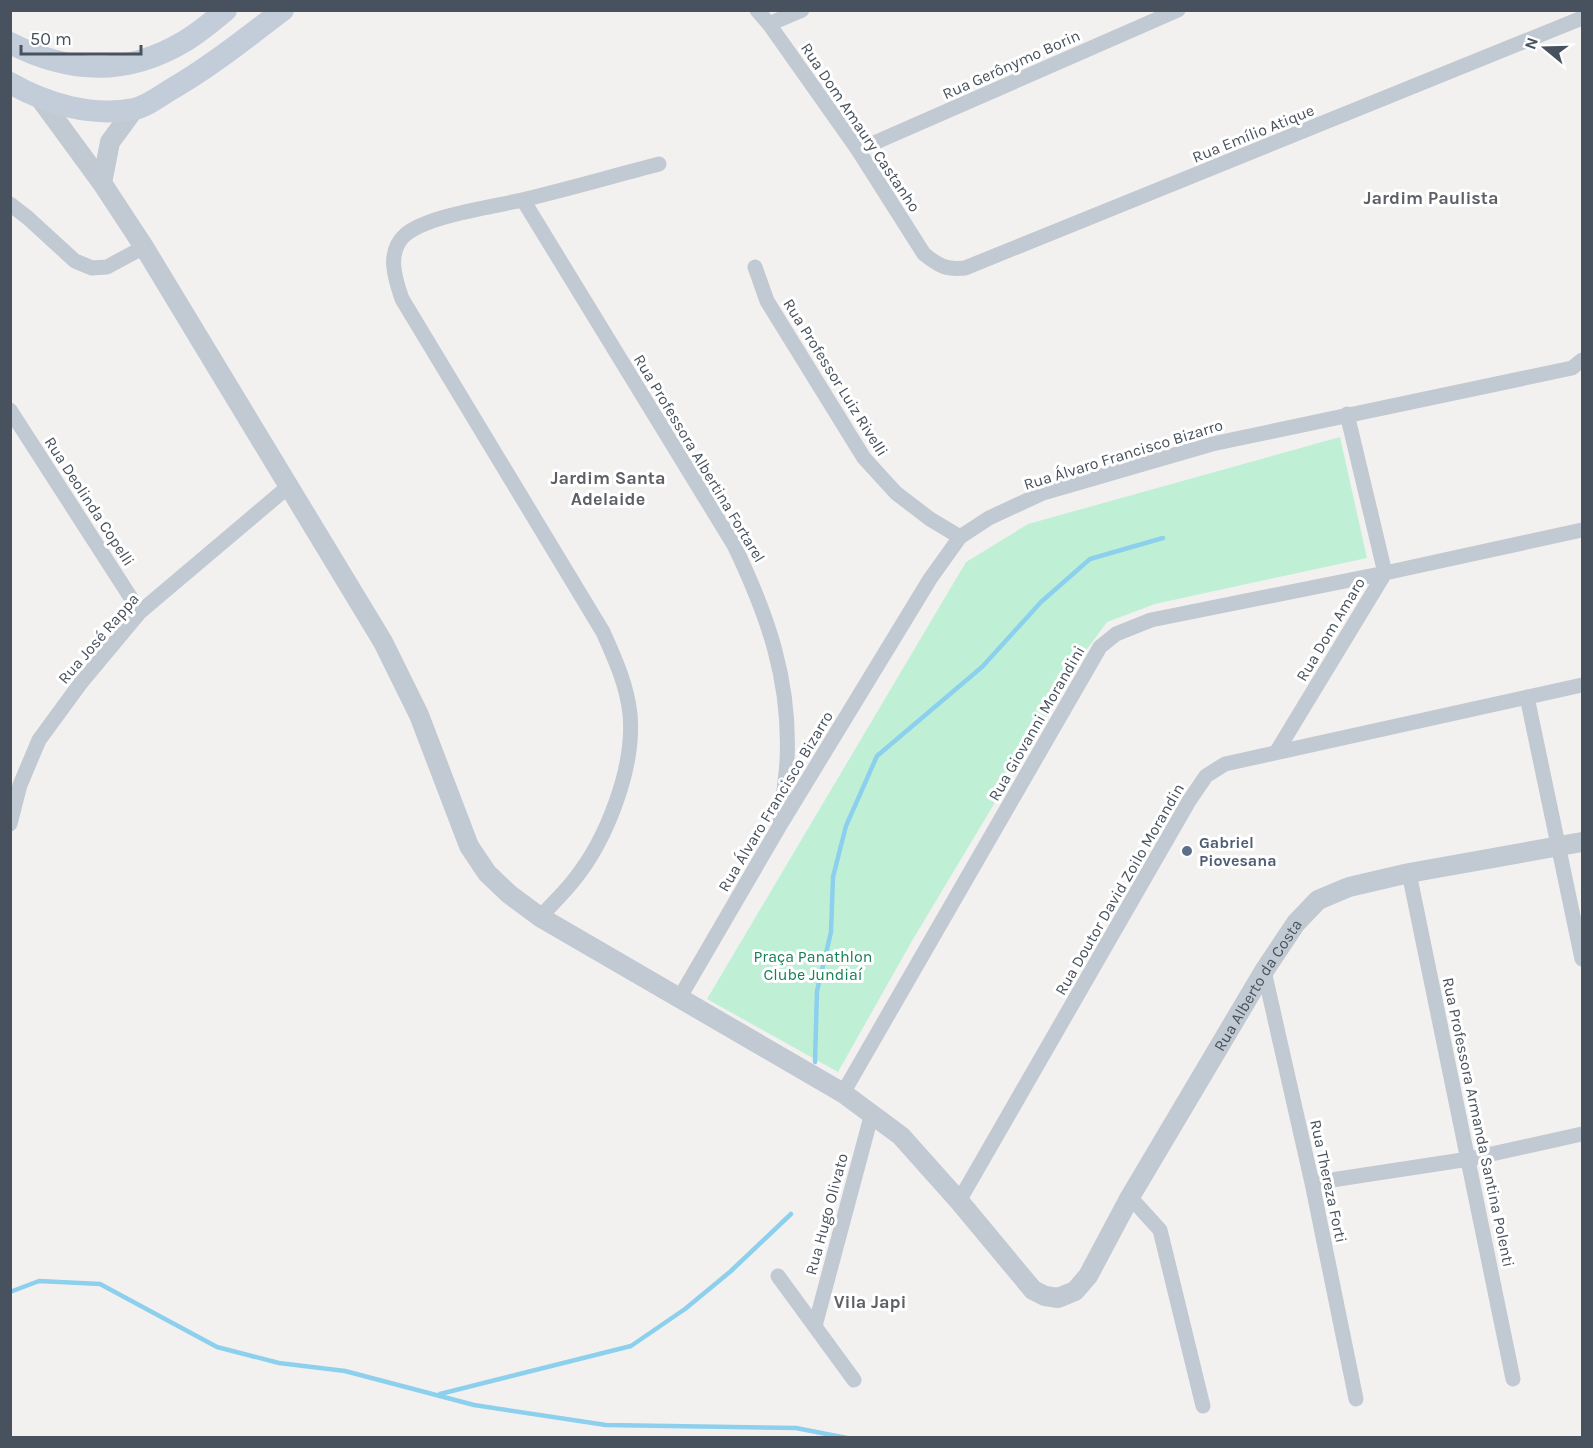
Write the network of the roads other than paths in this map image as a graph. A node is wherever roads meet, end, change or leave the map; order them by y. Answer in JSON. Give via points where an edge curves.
{"nodes":[{"id":1,"x":226,"y":10,"type":"edge"},
{"id":2,"x":283,"y":10,"type":"edge"},
{"id":3,"x":757,"y":10,"type":"edge"},
{"id":4,"x":802,"y":10,"type":"edge"},
{"id":5,"x":1178,"y":10,"type":"edge"},
{"id":6,"x":1582,"y":18,"type":"edge"},
{"id":7,"x":769,"y":24,"type":"junction"},
{"id":8,"x":10,"y":43,"type":"edge"},
{"id":9,"x":10,"y":83,"type":"edge"},
{"id":10,"x":39,"y":97,"type":"junction"},
{"id":11,"x":135,"y":108,"type":"junction"},
{"id":12,"x":858,"y":150,"type":"junction"},
{"id":13,"x":659,"y":164,"type":"dead end"},
{"id":14,"x":102,"y":183,"type":"junction"},
{"id":15,"x":523,"y":200,"type":"junction"},
{"id":16,"x":10,"y":204,"type":"edge"},
{"id":17,"x":144,"y":247,"type":"junction"},
{"id":18,"x":935,"y":263,"type":"joint"},
{"id":19,"x":756,"y":267,"type":"dead end"},
{"id":20,"x":1582,"y":360,"type":"edge"},
{"id":21,"x":10,"y":410,"type":"edge"},
{"id":22,"x":1347,"y":414,"type":"junction"},
{"id":23,"x":288,"y":486,"type":"junction"},
{"id":24,"x":1582,"y":530,"type":"edge"},
{"id":25,"x":960,"y":537,"type":"junction"},
{"id":26,"x":1385,"y":573,"type":"junction"},
{"id":27,"x":140,"y":612,"type":"junction"},
{"id":28,"x":1582,"y":685,"type":"edge"},
{"id":29,"x":1527,"y":697,"type":"junction"},
{"id":30,"x":1277,"y":751,"type":"junction"},
{"id":31,"x":10,"y":824,"type":"edge"},
{"id":32,"x":779,"y":827,"type":"junction"},
{"id":33,"x":1582,"y":842,"type":"edge"},
{"id":34,"x":1559,"y":847,"type":"junction"},
{"id":35,"x":1409,"y":873,"type":"junction"},
{"id":36,"x":540,"y":917,"type":"junction"},
{"id":37,"x":1582,"y":959,"type":"edge"},
{"id":38,"x":1264,"y":971,"type":"junction"},
{"id":39,"x":680,"y":998,"type":"junction"},
{"id":40,"x":843,"y":1093,"type":"junction"},
{"id":41,"x":872,"y":1113,"type":"junction"},
{"id":42,"x":1582,"y":1134,"type":"edge"},
{"id":43,"x":1469,"y":1159,"type":"junction"},
{"id":44,"x":1312,"y":1183,"type":"junction"},
{"id":45,"x":1130,"y":1197,"type":"junction"},
{"id":46,"x":959,"y":1201,"type":"junction"},
{"id":47,"x":777,"y":1276,"type":"dead end"},
{"id":48,"x":815,"y":1326,"type":"junction"},
{"id":49,"x":1513,"y":1379,"type":"dead end"},
{"id":50,"x":854,"y":1380,"type":"dead end"},
{"id":51,"x":1356,"y":1399,"type":"dead end"},
{"id":52,"x":1203,"y":1406,"type":"dead end"}],
"edges":[{"from":1,"to":8,"type":"main road","via":[[187,40],[151,58],[123,66],[93,68],[64,64],[34,56]]},
{"from":2,"to":11,"type":"main road","via":[[198,74]]},
{"from":3,"to":7,"type":"street","name":"Rua Dom Amaury Castanho"},
{"from":4,"to":7,"type":"street"},
{"from":5,"to":12,"type":"street","name":"Rua Gerônymo Borin"},
{"from":6,"to":18,"type":"street","name":"Rua Emílio Atique","via":[[965,268],[950,269]]},
{"from":7,"to":12,"type":"street","name":"Rua Dom Amaury Castanho"},
{"from":9,"to":10,"type":"main road"},
{"from":10,"to":11,"type":"main road","via":[[64,106],[100,111]]},
{"from":10,"to":14,"type":"street"},
{"from":11,"to":14,"type":"street","via":[[110,142]]},
{"from":12,"to":18,"type":"street","name":"Rua Dom Amaury Castanho","via":[[924,255]]},
{"from":13,"to":15,"type":"street"},
{"from":14,"to":17,"type":"street"},
{"from":15,"to":32,"type":"street","name":"Rua Professora Albertina Fortarel","via":[[734,545],[757,593],[779,661],[787,726]]},
{"from":15,"to":36,"type":"street","via":[[422,223],[403,236],[394,253],[393,276],[408,309],[603,632],[622,674],[630,715],[628,757],[616,801],[598,842],[574,880]]},
{"from":16,"to":17,"type":"street","via":[[75,261],[92,268],[107,267]]},
{"from":17,"to":23,"type":"street"},
{"from":19,"to":25,"type":"street","name":"Rua Professor Luiz Rivelli","via":[[767,301],[864,458],[896,493]]},
{"from":20,"to":22,"type":"street","name":"Rua Álvaro Francisco Bizarro","via":[[1572,368]]},
{"from":21,"to":27,"type":"street","name":"Rua Deolinda Copelli"},
{"from":22,"to":25,"type":"street","name":"Rua Álvaro Francisco Bizarro","via":[[1212,444],[1043,493],[989,518]]},
{"from":22,"to":26,"type":"street","name":"Rua Dom Amaro"},
{"from":23,"to":27,"type":"street","name":"Rua José Rappa"},
{"from":23,"to":36,"type":"street","via":[[383,642],[420,715],[468,846],[487,873]]},
{"from":24,"to":26,"type":"street","name":"Rua Giovanni Morandini"},
{"from":25,"to":32,"type":"street","name":"Rua Álvaro Francisco Bizarro","via":[[930,579]]},
{"from":26,"to":30,"type":"street","name":"Rua Dom Amaro"},
{"from":26,"to":40,"type":"street","name":"Rua Giovanni Morandini","via":[[1151,620],[1116,634],[1100,648]]},
{"from":27,"to":31,"type":"street","name":"Rua José Rappa","via":[[39,740],[20,785]]},
{"from":28,"to":29,"type":"street","name":"Rua Doutor David Zoilo Morandin"},
{"from":29,"to":30,"type":"street","name":"Rua Doutor David Zoilo Morandin"},
{"from":29,"to":34,"type":"street"},
{"from":30,"to":46,"type":"street","name":"Rua Doutor David Zoilo Morandin","via":[[1225,764],[1206,776],[1188,801]]},
{"from":32,"to":39,"type":"street","name":"Rua Álvaro Francisco Bizarro"},
{"from":33,"to":34,"type":"street","name":"Rua Alberto da Costa"},
{"from":34,"to":35,"type":"street","name":"Rua Alberto da Costa"},
{"from":34,"to":37,"type":"street"},
{"from":35,"to":38,"type":"street","name":"Rua Alberto da Costa","via":[[1349,887],[1318,900],[1296,923]]},
{"from":35,"to":43,"type":"street","name":"Rua Professora Armanda Santina Polenti"},
{"from":36,"to":39,"type":"street"},
{"from":38,"to":44,"type":"street","name":"Rua Thereza Forti"},
{"from":38,"to":45,"type":"street","name":"Rua Alberto da Costa"},
{"from":39,"to":40,"type":"street"},
{"from":40,"to":41,"type":"street"},
{"from":41,"to":46,"type":"street","via":[[901,1136]]},
{"from":41,"to":48,"type":"street","name":"Rua Hugo Olivato"},
{"from":42,"to":43,"type":"street"},
{"from":43,"to":44,"type":"street"},
{"from":43,"to":49,"type":"street","name":"Rua Professora Armanda Santina Polenti"},
{"from":44,"to":51,"type":"street","name":"Rua Thereza Forti"},
{"from":45,"to":46,"type":"street","name":"Rua Alberto da Costa","via":[[1088,1276],[1075,1291],[1058,1298],[1033,1290]]},
{"from":45,"to":52,"type":"street","via":[[1160,1230]]},
{"from":47,"to":48,"type":"street"},
{"from":48,"to":50,"type":"street"}]}
